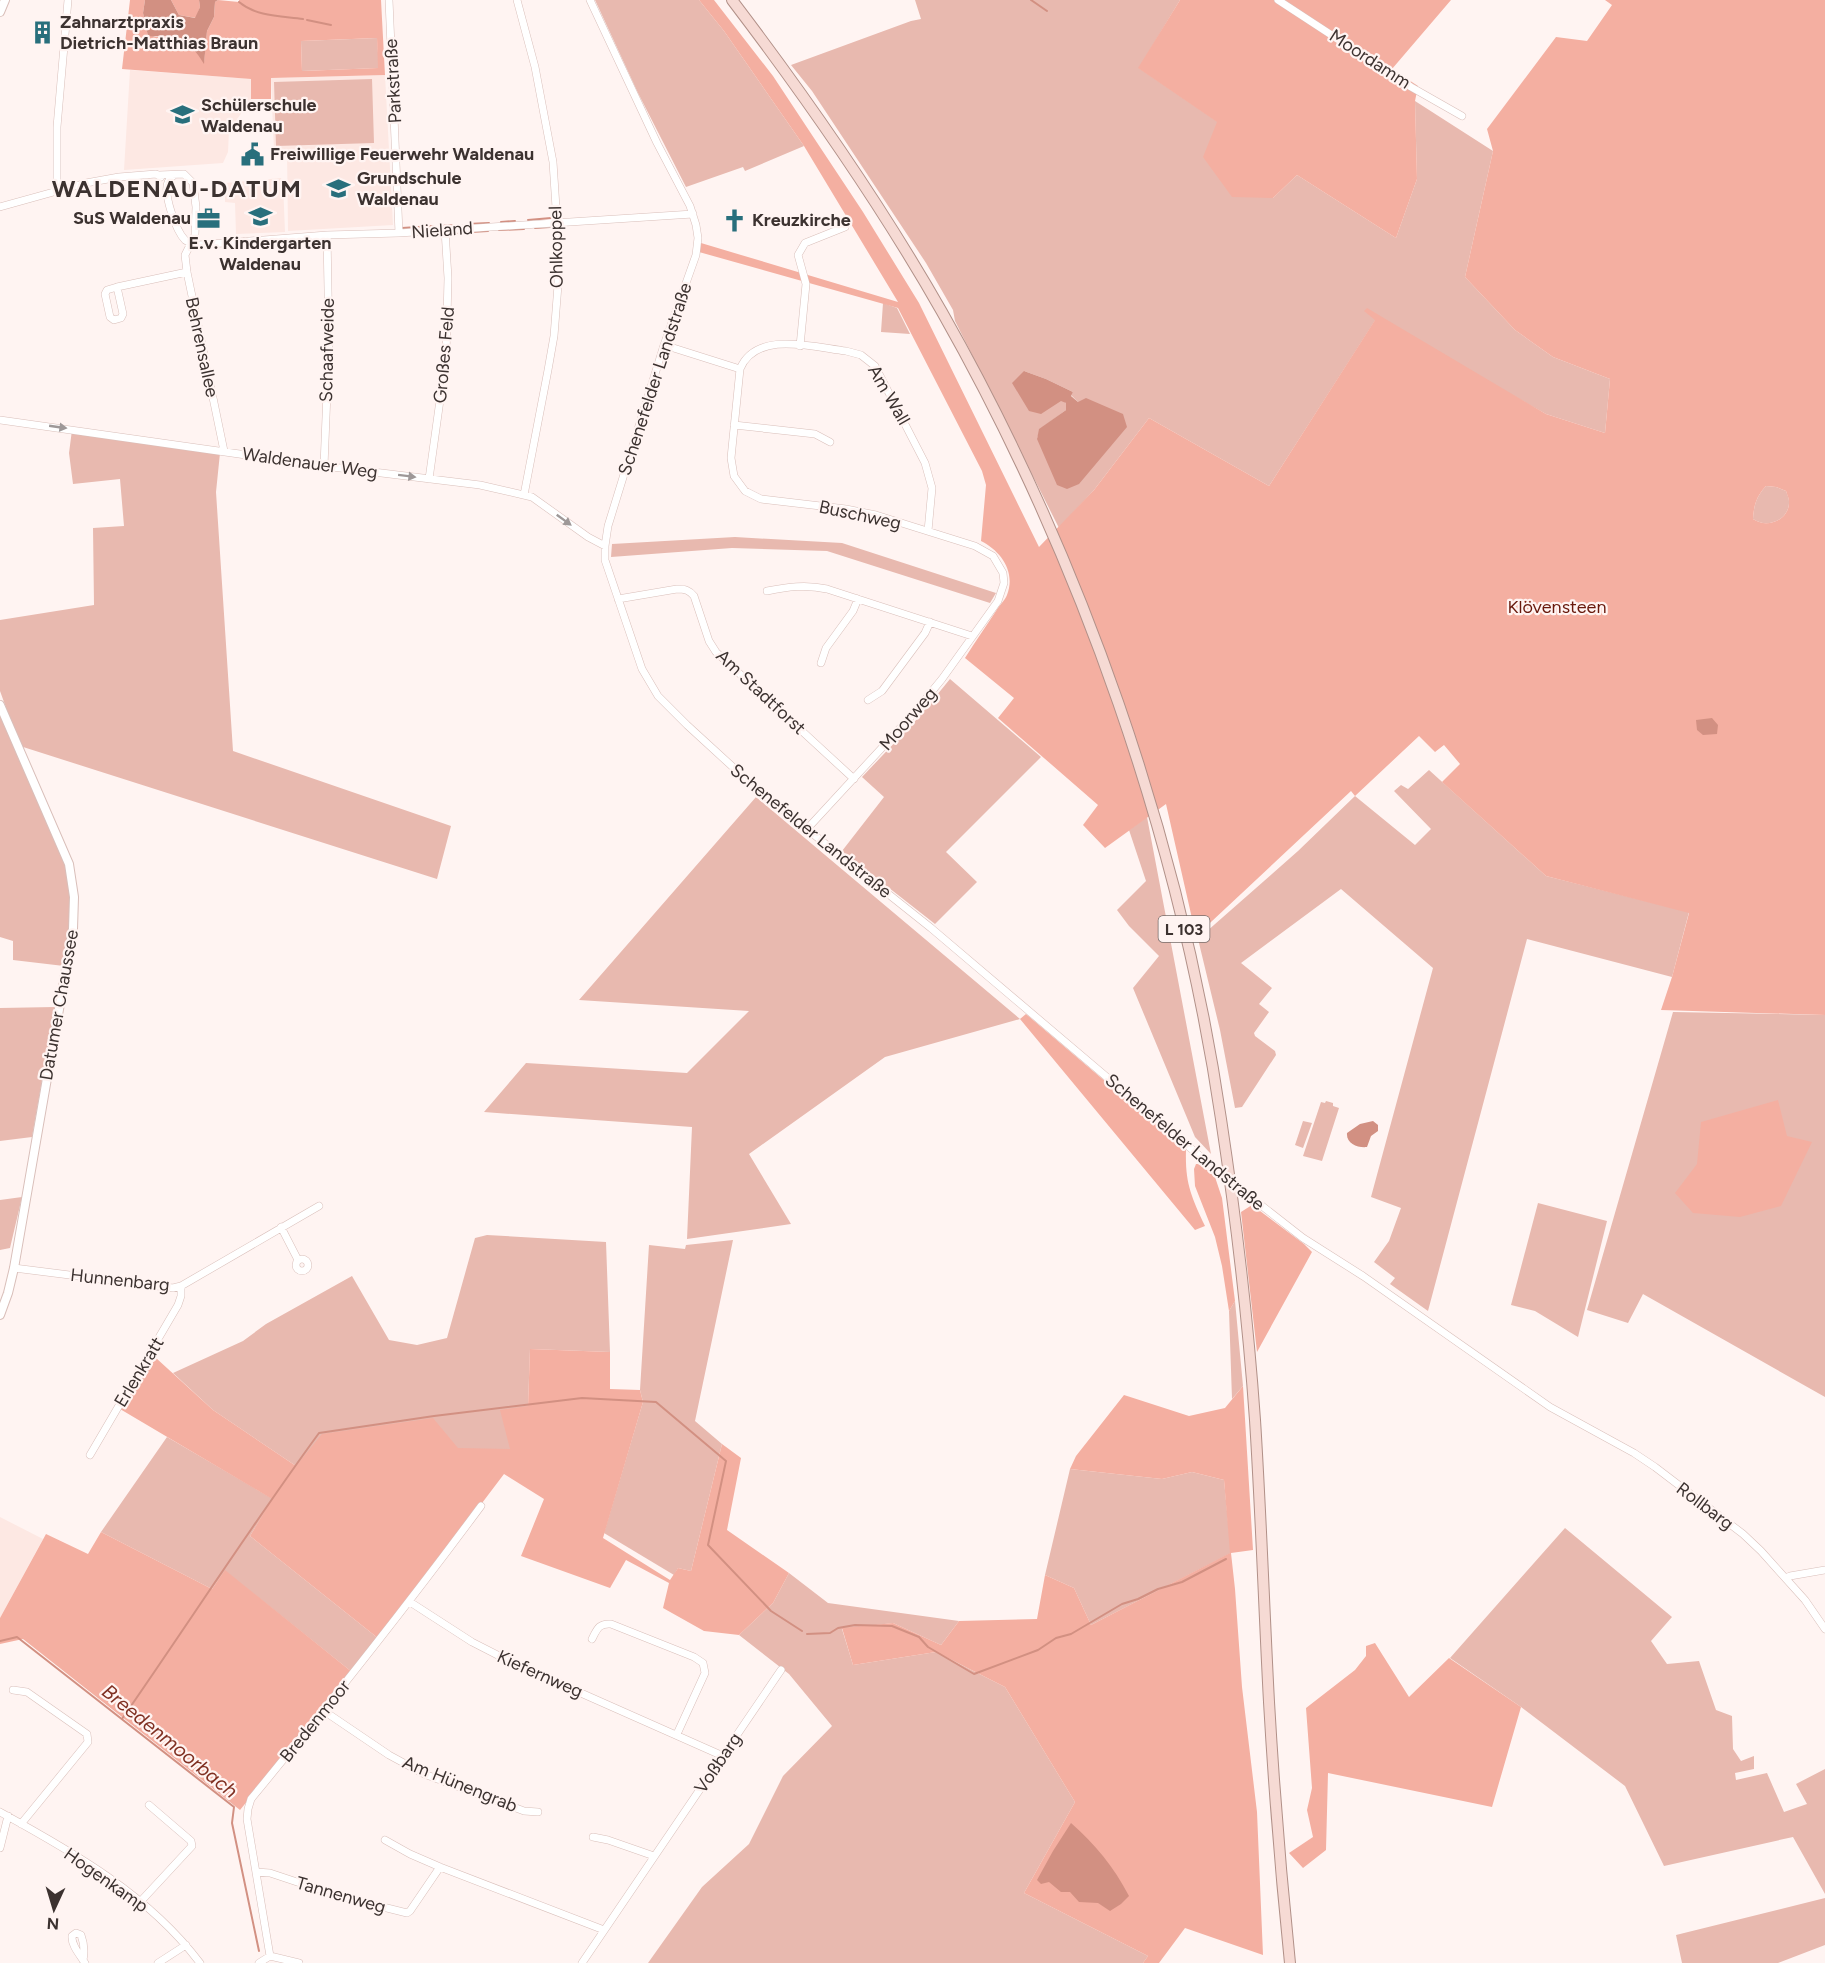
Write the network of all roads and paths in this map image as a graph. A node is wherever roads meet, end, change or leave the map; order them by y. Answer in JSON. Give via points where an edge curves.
{"nodes":[{"id":1,"x":5,"y":0,"type":"edge"},
{"id":2,"x":68,"y":0,"type":"edge"},
{"id":3,"x":389,"y":0,"type":"edge"},
{"id":4,"x":517,"y":0,"type":"edge"},
{"id":5,"x":590,"y":0,"type":"edge"},
{"id":6,"x":732,"y":0,"type":"edge"},
{"id":7,"x":1278,"y":0,"type":"edge"},
{"id":8,"x":0,"y":12,"type":"edge"},
{"id":9,"x":1462,"y":117,"type":"dead end"},
{"id":10,"x":159,"y":175,"type":"junction"},
{"id":11,"x":174,"y":175,"type":"junction"},
{"id":12,"x":167,"y":182,"type":"junction"},
{"id":13,"x":57,"y":190,"type":"junction"},
{"id":14,"x":0,"y":207,"type":"edge"},
{"id":15,"x":693,"y":213,"type":"junction"},
{"id":16,"x":557,"y":223,"type":"junction"},
{"id":17,"x":845,"y":227,"type":"dead end"},
{"id":18,"x":445,"y":230,"type":"junction"},
{"id":19,"x":399,"y":233,"type":"junction"},
{"id":20,"x":327,"y":235,"type":"junction"},
{"id":21,"x":191,"y":243,"type":"junction"},
{"id":22,"x":187,"y":273,"type":"junction"},
{"id":23,"x":117,"y":287,"type":"dead end"},
{"id":24,"x":664,"y":345,"type":"junction"},
{"id":25,"x":800,"y":346,"type":"junction"},
{"id":26,"x":740,"y":369,"type":"junction"},
{"id":27,"x":0,"y":420,"type":"edge"},
{"id":28,"x":734,"y":425,"type":"junction"},
{"id":29,"x":831,"y":442,"type":"dead end"},
{"id":30,"x":224,"y":451,"type":"junction"},
{"id":31,"x":324,"y":466,"type":"junction"},
{"id":32,"x":429,"y":479,"type":"junction"},
{"id":33,"x":524,"y":495,"type":"junction"},
{"id":34,"x":928,"y":531,"type":"junction"},
{"id":35,"x":605,"y":546,"type":"junction"},
{"id":36,"x":767,"y":591,"type":"dead end"},
{"id":37,"x":618,"y":598,"type":"junction"},
{"id":38,"x":858,"y":599,"type":"junction"},
{"id":39,"x":998,"y":601,"type":"joint"},
{"id":40,"x":930,"y":622,"type":"junction"},
{"id":41,"x":972,"y":636,"type":"junction"},
{"id":42,"x":821,"y":663,"type":"dead end"},
{"id":43,"x":868,"y":700,"type":"dead end"},
{"id":44,"x":0,"y":705,"type":"edge"},
{"id":45,"x":854,"y":779,"type":"junction"},
{"id":46,"x":807,"y":829,"type":"junction"},
{"id":47,"x":319,"y":1206,"type":"dead end"},
{"id":48,"x":281,"y":1227,"type":"junction"},
{"id":49,"x":298,"y":1260,"type":"dead end"},
{"id":50,"x":14,"y":1268,"type":"junction"},
{"id":51,"x":181,"y":1286,"type":"junction"},
{"id":52,"x":0,"y":1315,"type":"edge"},
{"id":53,"x":1560,"y":1413,"type":"joint"},
{"id":54,"x":90,"y":1455,"type":"dead end"},
{"id":55,"x":481,"y":1506,"type":"dead end"},
{"id":56,"x":1825,"y":1570,"type":"edge"},
{"id":57,"x":1786,"y":1578,"type":"junction"},
{"id":58,"x":410,"y":1602,"type":"junction"},
{"id":59,"x":1825,"y":1629,"type":"edge"},
{"id":60,"x":592,"y":1639,"type":"dead end"},
{"id":61,"x":781,"y":1670,"type":"dead end"},
{"id":62,"x":13,"y":1690,"type":"dead end"},
{"id":63,"x":324,"y":1711,"type":"junction"},
{"id":64,"x":677,"y":1734,"type":"junction"},
{"id":65,"x":723,"y":1756,"type":"junction"},
{"id":66,"x":149,"y":1805,"type":"dead end"},
{"id":67,"x":0,"y":1812,"type":"edge"},
{"id":68,"x":537,"y":1812,"type":"dead end"},
{"id":69,"x":8,"y":1816,"type":"junction"},
{"id":70,"x":21,"y":1824,"type":"junction"},
{"id":71,"x":592,"y":1837,"type":"dead end"},
{"id":72,"x":385,"y":1840,"type":"dead end"},
{"id":73,"x":0,"y":1848,"type":"edge"},
{"id":74,"x":654,"y":1856,"type":"junction"},
{"id":75,"x":440,"y":1867,"type":"junction"},
{"id":76,"x":256,"y":1872,"type":"junction"},
{"id":77,"x":141,"y":1901,"type":"junction"},
{"id":78,"x":604,"y":1930,"type":"junction"},
{"id":79,"x":186,"y":1945,"type":"junction"},
{"id":80,"x":270,"y":1956,"type":"junction"},
{"id":81,"x":158,"y":1963,"type":"edge"},
{"id":82,"x":200,"y":1963,"type":"edge"},
{"id":83,"x":259,"y":1963,"type":"edge"},
{"id":84,"x":299,"y":1963,"type":"edge"},
{"id":85,"x":582,"y":1963,"type":"edge"},
{"id":86,"x":1290,"y":1963,"type":"edge"}],
"edges":[{"from":1,"to":8,"type":"street"},
{"from":2,"to":13,"type":"street","via":[[57,127]]},
{"from":3,"to":19,"type":"street","name":"Parkstraße"},
{"from":4,"to":16,"type":"street","name":"Ohlkoppel","via":[[535,67],[553,162]]},
{"from":5,"to":15,"type":"street","name":"Schenefelder Landstraße"},
{"from":6,"to":86,"type":"main road","number":"L 103","via":[[796,84],[861,180],[980,382],[1046,518],[1090,625],[1156,823],[1209,1042],[1237,1240],[1255,1418],[1269,1704]]},
{"from":7,"to":9,"type":"street","name":"Moordamm"},
{"from":10,"to":11,"type":"street"},
{"from":10,"to":12,"type":"street"},
{"from":10,"to":13,"type":"street","via":[[119,177]]},
{"from":11,"to":12,"type":"street"},
{"from":11,"to":21,"type":"street","name":"Behrensallee","via":[[184,174],[193,183],[196,207]]},
{"from":12,"to":21,"type":"street","via":[[173,220],[183,238]]},
{"from":13,"to":14,"type":"street"},
{"from":15,"to":16,"type":"street","name":"Nieland"},
{"from":15,"to":24,"type":"street","name":"Schenefelder Landstraße","via":[[698,238],[696,255]]},
{"from":16,"to":18,"type":"street","name":"Nieland"},
{"from":16,"to":33,"type":"street","name":"Ohlkoppel","via":[[554,336]]},
{"from":17,"to":25,"type":"street","via":[[805,243],[798,255],[806,284]]},
{"from":18,"to":19,"type":"street","name":"Nieland"},
{"from":18,"to":32,"type":"street","name":"Großes Feld","via":[[446,357]]},
{"from":19,"to":20,"type":"street","name":"Nieland"},
{"from":20,"to":21,"type":"street","name":"Nieland"},
{"from":20,"to":31,"type":"street","name":"Schaafweide","via":[[329,343]]},
{"from":21,"to":22,"type":"street","name":"Behrensallee","via":[[185,255]]},
{"from":22,"to":23,"type":"street"},
{"from":22,"to":30,"type":"street","name":"Behrensallee"},
{"from":24,"to":26,"type":"street"},
{"from":24,"to":35,"type":"street","name":"Schenefelder Landstraße"},
{"from":25,"to":26,"type":"street","name":"Am Wall","via":[[761,346],[743,360]]},
{"from":25,"to":34,"type":"street","name":"Am Wall","via":[[854,352],[875,366],[930,475]]},
{"from":26,"to":28,"type":"street","name":"Buschweg"},
{"from":27,"to":30,"type":"street","name":"Waldenauer Weg","one_way":true},
{"from":28,"to":29,"type":"street","via":[[815,434]]},
{"from":28,"to":34,"type":"street","name":"Buschweg","via":[[732,467],[739,483],[752,496],[846,508]]},
{"from":30,"to":31,"type":"street","name":"Waldenauer Weg"},
{"from":31,"to":32,"type":"street","name":"Waldenauer Weg","one_way":true},
{"from":32,"to":33,"type":"street","name":"Waldenauer Weg"},
{"from":33,"to":35,"type":"street","name":"Waldenauer Weg","one_way":true},
{"from":34,"to":39,"type":"street","name":"Buschweg","via":[[993,556],[1003,573]]},
{"from":35,"to":37,"type":"street","name":"Schenefelder Landstraße","via":[[605,560]]},
{"from":36,"to":38,"type":"street","via":[[788,586],[817,587]]},
{"from":37,"to":45,"type":"street","name":"Am Stadtforst","via":[[677,588],[690,592],[716,652]]},
{"from":37,"to":46,"type":"street","name":"Schenefelder Landstraße","via":[[642,669],[658,696],[759,791]]},
{"from":38,"to":40,"type":"street"},
{"from":38,"to":42,"type":"street","via":[[826,648]]},
{"from":39,"to":41,"type":"street","name":"Moorweg"},
{"from":40,"to":41,"type":"street"},
{"from":40,"to":43,"type":"street","via":[[882,692]]},
{"from":41,"to":45,"type":"street","name":"Moorweg","via":[[914,713]]},
{"from":44,"to":50,"type":"street","name":"Datumer Chaussee","via":[[69,864],[74,897],[73,929]]},
{"from":45,"to":46,"type":"street","name":"Moorweg"},
{"from":46,"to":53,"type":"street","name":"Schenefelder Landstraße","bridge":true,"via":[[1302,1238]]},
{"from":47,"to":48,"type":"street","name":"Hunnenbarg"},
{"from":48,"to":49,"type":"street"},
{"from":48,"to":51,"type":"street","name":"Hunnenbarg"},
{"from":50,"to":51,"type":"street","name":"Hunnenbarg"},
{"from":50,"to":52,"type":"street","name":"Datumer Chaussee"},
{"from":51,"to":54,"type":"street","name":"Erlenkratt","via":[[178,1305]]},
{"from":53,"to":57,"type":"street","name":"Rollbarg","via":[[1655,1467],[1743,1534]]},
{"from":55,"to":58,"type":"street","name":"Bredenmoor"},
{"from":56,"to":57,"type":"street"},
{"from":57,"to":59,"type":"street","name":"Rollbarg"},
{"from":58,"to":63,"type":"street","name":"Bredenmoor"},
{"from":58,"to":64,"type":"street","name":"Kiefernweg","via":[[492,1653]]},
{"from":60,"to":64,"type":"street","via":[[603,1623],[611,1624],[694,1656],[703,1664],[705,1672]]},
{"from":61,"to":65,"type":"street","name":"Voßbarg"},
{"from":62,"to":70,"type":"street","via":[[27,1692],[87,1734],[88,1742]]},
{"from":63,"to":68,"type":"street","name":"Am Hünengrab","via":[[424,1774],[524,1811]]},
{"from":63,"to":76,"type":"street","name":"Bredenmoor","via":[[251,1799],[247,1819]]},
{"from":64,"to":65,"type":"street","name":"Kiefernweg"},
{"from":65,"to":74,"type":"street","name":"Voßbarg"},
{"from":66,"to":77,"type":"street","via":[[192,1846]]},
{"from":67,"to":69,"type":"street","name":"Hogenkamp"},
{"from":69,"to":70,"type":"street","name":"Hogenkamp"},
{"from":69,"to":73,"type":"street"},
{"from":70,"to":77,"type":"street","name":"Hogenkamp"},
{"from":71,"to":74,"type":"street"},
{"from":72,"to":75,"type":"street"},
{"from":74,"to":78,"type":"street","name":"Voßbarg"},
{"from":75,"to":76,"type":"street","name":"Tannenweg","via":[[407,1913]]},
{"from":75,"to":78,"type":"street"},
{"from":76,"to":80,"type":"street","name":"Bredenmoor"},
{"from":77,"to":79,"type":"street","name":"Hogenkamp"},
{"from":78,"to":85,"type":"street","name":"Voßbarg"},
{"from":79,"to":81,"type":"street"},
{"from":79,"to":82,"type":"street","name":"Hogenkamp"},
{"from":80,"to":83,"type":"street"},
{"from":80,"to":84,"type":"street"}]}
